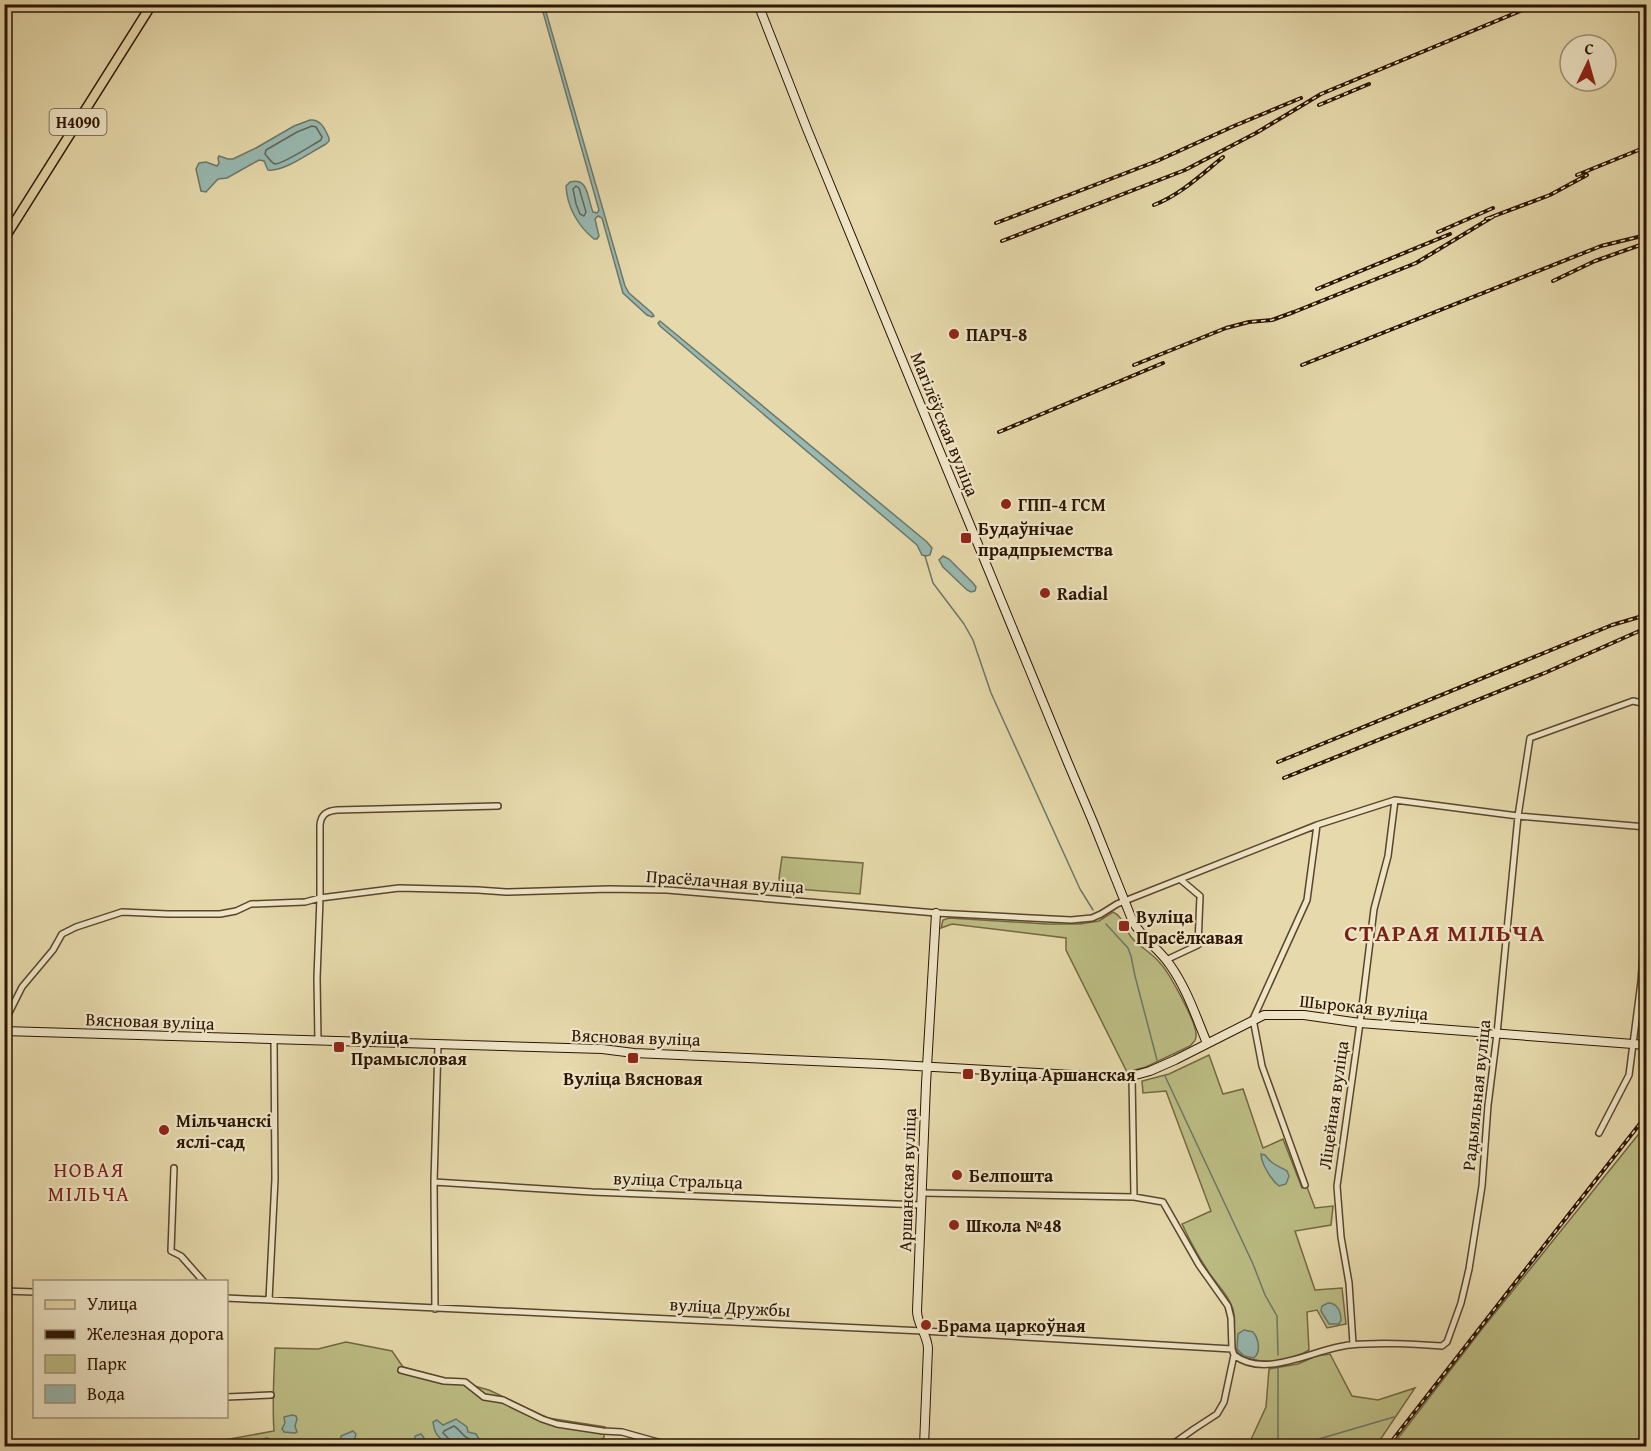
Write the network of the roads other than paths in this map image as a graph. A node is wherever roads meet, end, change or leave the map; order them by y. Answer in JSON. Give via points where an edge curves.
{"nodes":[{"id":1,"x":152,"y":4,"type":"edge"},
{"id":2,"x":758,"y":4,"type":"edge"},
{"id":3,"x":4,"y":239,"type":"edge"},
{"id":4,"x":1647,"y":704,"type":"edge"},
{"id":5,"x":1395,"y":800,"type":"junction"},
{"id":6,"x":498,"y":806,"type":"dead end"},
{"id":7,"x":1518,"y":816,"type":"junction"},
{"id":8,"x":1317,"y":825,"type":"junction"},
{"id":9,"x":1647,"y":827,"type":"edge"},
{"id":10,"x":1181,"y":880,"type":"junction"},
{"id":11,"x":320,"y":898,"type":"junction"},
{"id":12,"x":1124,"y":901,"type":"junction"},
{"id":13,"x":936,"y":913,"type":"junction"},
{"id":14,"x":1647,"y":913,"type":"edge"},
{"id":15,"x":1166,"y":960,"type":"junction"},
{"id":16,"x":1253,"y":1019,"type":"junction"},
{"id":17,"x":4,"y":1023,"type":"edge"},
{"id":18,"x":1360,"y":1023,"type":"junction"},
{"id":19,"x":4,"y":1031,"type":"edge"},
{"id":20,"x":1497,"y":1034,"type":"junction"},
{"id":21,"x":274,"y":1040,"type":"junction"},
{"id":22,"x":318,"y":1041,"type":"junction"},
{"id":23,"x":1207,"y":1043,"type":"junction"},
{"id":24,"x":438,"y":1045,"type":"junction"},
{"id":25,"x":1633,"y":1045,"type":"junction"},
{"id":26,"x":1647,"y":1045,"type":"edge"},
{"id":27,"x":927,"y":1067,"type":"junction"},
{"id":28,"x":1132,"y":1076,"type":"junction"},
{"id":29,"x":1599,"y":1133,"type":"dead end"},
{"id":30,"x":174,"y":1168,"type":"dead end"},
{"id":31,"x":434,"y":1182,"type":"junction"},
{"id":32,"x":1305,"y":1185,"type":"dead end"},
{"id":33,"x":922,"y":1193,"type":"junction"},
{"id":34,"x":1134,"y":1197,"type":"junction"},
{"id":35,"x":921,"y":1205,"type":"junction"},
{"id":36,"x":203,"y":1280,"type":"edge"},
{"id":37,"x":4,"y":1291,"type":"edge"},
{"id":38,"x":33,"y":1293,"type":"edge"},
{"id":39,"x":228,"y":1298,"type":"edge"},
{"id":40,"x":269,"y":1300,"type":"junction"},
{"id":41,"x":435,"y":1309,"type":"junction"},
{"id":42,"x":923,"y":1331,"type":"junction"},
{"id":43,"x":1353,"y":1344,"type":"junction"},
{"id":44,"x":1233,"y":1352,"type":"junction"},
{"id":45,"x":401,"y":1370,"type":"dead end"},
{"id":46,"x":271,"y":1395,"type":"dead end"},
{"id":47,"x":228,"y":1397,"type":"edge"},
{"id":48,"x":672,"y":1446,"type":"edge"},
{"id":49,"x":924,"y":1446,"type":"edge"},
{"id":50,"x":1170,"y":1446,"type":"edge"}],
"edges":[{"from":1,"to":3,"type":"main road","number":"Н4090"},
{"from":2,"to":12,"type":"street","name":"Магілёўская вуліца"},
{"from":4,"to":7,"type":"street","name":"Радыяльная вуліца","via":[[1633,701],[1530,738]]},
{"from":5,"to":7,"type":"street"},
{"from":5,"to":8,"type":"street","name":"Прасёлачная вуліца"},
{"from":5,"to":18,"type":"street","name":"Ліцейная вуліца","via":[[1388,856],[1374,909]]},
{"from":6,"to":11,"type":"street","via":[[337,810],[324,814],[320,825]]},
{"from":7,"to":9,"type":"street"},
{"from":7,"to":20,"type":"street","name":"Радыяльная вуліца"},
{"from":8,"to":10,"type":"street","name":"Прасёлачная вуліца"},
{"from":8,"to":16,"type":"street","via":[[1307,900]]},
{"from":10,"to":12,"type":"street","name":"Прасёлачная вуліца"},
{"from":10,"to":15,"type":"street","via":[[1200,896],[1198,945]]},
{"from":11,"to":13,"type":"street","name":"Прасёлачная вуліца","via":[[399,888],[506,892],[639,889]]},
{"from":11,"to":17,"type":"street","name":"Прасёлачная вуліца","via":[[251,903],[220,914],[122,912],[76,927],[62,934],[22,987]]},
{"from":11,"to":22,"type":"street"},
{"from":12,"to":13,"type":"street","name":"Прасёлачная вуліца","via":[[1081,920]]},
{"from":12,"to":15,"type":"street","name":"Магілёўская вуліца","via":[[1140,933]]},
{"from":13,"to":27,"type":"street","name":"Аршанская вуліца"},
{"from":14,"to":25,"type":"street"},
{"from":15,"to":23,"type":"street","name":"Магілёўская вуліца"},
{"from":16,"to":18,"type":"street","name":"Шырокая вуліца","via":[[1281,1014]]},
{"from":16,"to":23,"type":"street","name":"Вясновая вуліца"},
{"from":16,"to":32,"type":"street","via":[[1262,1066]]},
{"from":18,"to":20,"type":"street","name":"Шырокая вуліца"},
{"from":18,"to":43,"type":"street","name":"Ліцейная вуліца","via":[[1337,1186]]},
{"from":19,"to":21,"type":"street","name":"Вясновая вуліца"},
{"from":20,"to":25,"type":"street","name":"Шырокая вуліца"},
{"from":20,"to":43,"type":"street","name":"Радыяльная вуліца","via":[[1482,1186],[1469,1269],[1447,1342],[1442,1346]]},
{"from":21,"to":22,"type":"street","name":"Вясновая вуліца"},
{"from":21,"to":40,"type":"street","via":[[275,1179]]},
{"from":22,"to":24,"type":"street","name":"Вясновая вуліца"},
{"from":23,"to":28,"type":"street","name":"Вясновая вуліца","via":[[1167,1064]]},
{"from":24,"to":27,"type":"street","name":"Вясновая вуліца","via":[[602,1049]]},
{"from":24,"to":31,"type":"street"},
{"from":25,"to":26,"type":"street","name":"Шырокая вуліца"},
{"from":25,"to":29,"type":"street","via":[[1629,1075]]},
{"from":27,"to":28,"type":"street","name":"Вясновая вуліца"},
{"from":27,"to":33,"type":"street","name":"Аршанская вуліца"},
{"from":28,"to":34,"type":"street"},
{"from":30,"to":36,"type":"street","via":[[171,1251]]},
{"from":31,"to":35,"type":"street","name":"вуліца Стральца"},
{"from":31,"to":41,"type":"street"},
{"from":33,"to":34,"type":"street"},
{"from":33,"to":35,"type":"street","name":"Аршанская вуліца"},
{"from":34,"to":44,"type":"street","via":[[1163,1202],[1228,1306]]},
{"from":35,"to":42,"type":"street","name":"Аршанская вуліца","via":[[917,1316]]},
{"from":37,"to":38,"type":"street"},
{"from":39,"to":40,"type":"street","name":"вуліца Дружбы"},
{"from":40,"to":41,"type":"street","name":"вуліца Дружбы"},
{"from":41,"to":42,"type":"street","name":"вуліца Дружбы"},
{"from":42,"to":44,"type":"street","name":"вуліца Дружбы"},
{"from":42,"to":49,"type":"street","name":"Аршанская вуліца","via":[[928,1339]]},
{"from":43,"to":44,"type":"street","name":"Радыяльная вуліца","via":[[1274,1364],[1248,1361]]},
{"from":44,"to":50,"type":"street","via":[[1224,1402],[1217,1414]]},
{"from":45,"to":48,"type":"street","via":[[465,1382],[484,1397],[503,1400],[547,1422],[622,1432]]},
{"from":46,"to":47,"type":"street"}]}
